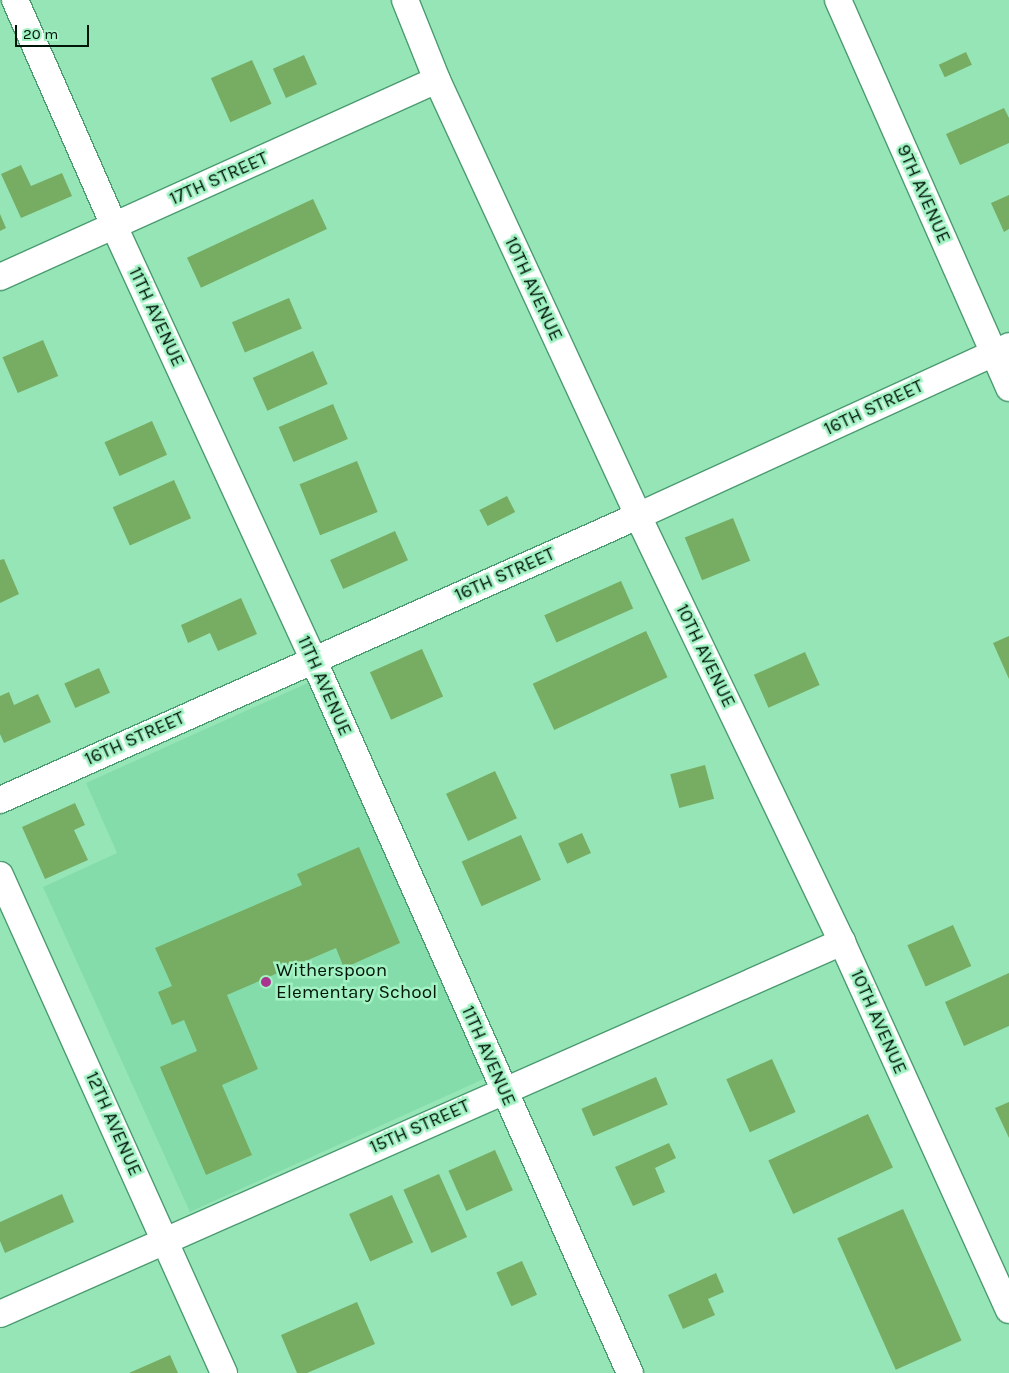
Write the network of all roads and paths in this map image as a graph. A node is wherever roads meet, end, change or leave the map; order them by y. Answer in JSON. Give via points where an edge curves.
{"nodes":[{"id":1,"x":15,"y":0,"type":"edge"},
{"id":2,"x":405,"y":0,"type":"edge"},
{"id":3,"x":838,"y":0,"type":"edge"},
{"id":4,"x":437,"y":80,"type":"junction"},
{"id":5,"x":114,"y":226,"type":"junction"},
{"id":6,"x":0,"y":277,"type":"edge"},
{"id":7,"x":1001,"y":349,"type":"edge"},
{"id":8,"x":1009,"y":388,"type":"edge"},
{"id":9,"x":638,"y":516,"type":"junction"},
{"id":10,"x":313,"y":659,"type":"junction"},
{"id":11,"x":0,"y":800,"type":"edge"},
{"id":12,"x":0,"y":875,"type":"edge"},
{"id":13,"x":842,"y":942,"type":"junction"},
{"id":14,"x":503,"y":1090,"type":"junction"},
{"id":15,"x":165,"y":1240,"type":"junction"},
{"id":16,"x":1009,"y":1310,"type":"edge"},
{"id":17,"x":0,"y":1314,"type":"edge"},
{"id":18,"x":224,"y":1373,"type":"edge"},
{"id":19,"x":630,"y":1373,"type":"edge"}],
"edges":[{"from":1,"to":5,"type":"street","name":"11TH AVENUE"},
{"from":2,"to":4,"type":"street","name":"10TH AVENUE"},
{"from":3,"to":7,"type":"street","name":"9TH AVENUE"},
{"from":4,"to":5,"type":"street","name":"17TH STREET"},
{"from":4,"to":9,"type":"street","name":"10TH AVENUE"},
{"from":5,"to":6,"type":"street","name":"17TH STREET"},
{"from":5,"to":10,"type":"street","name":"11TH AVENUE"},
{"from":7,"to":8,"type":"street","name":"9TH AVENUE"},
{"from":7,"to":9,"type":"street","name":"16TH STREET"},
{"from":9,"to":10,"type":"street","name":"16TH STREET"},
{"from":9,"to":13,"type":"street","name":"10TH AVENUE"},
{"from":10,"to":11,"type":"street","name":"16TH STREET"},
{"from":10,"to":14,"type":"street","name":"11TH AVENUE"},
{"from":12,"to":15,"type":"street","name":"12TH AVENUE"},
{"from":13,"to":14,"type":"street","name":"15TH STREET"},
{"from":13,"to":16,"type":"street","name":"10TH AVENUE"},
{"from":14,"to":15,"type":"street","name":"15TH STREET"},
{"from":14,"to":19,"type":"street","name":"11TH AVENUE"},
{"from":15,"to":17,"type":"street","name":"15TH STREET"},
{"from":15,"to":18,"type":"street","name":"12TH AVENUE"}]}
